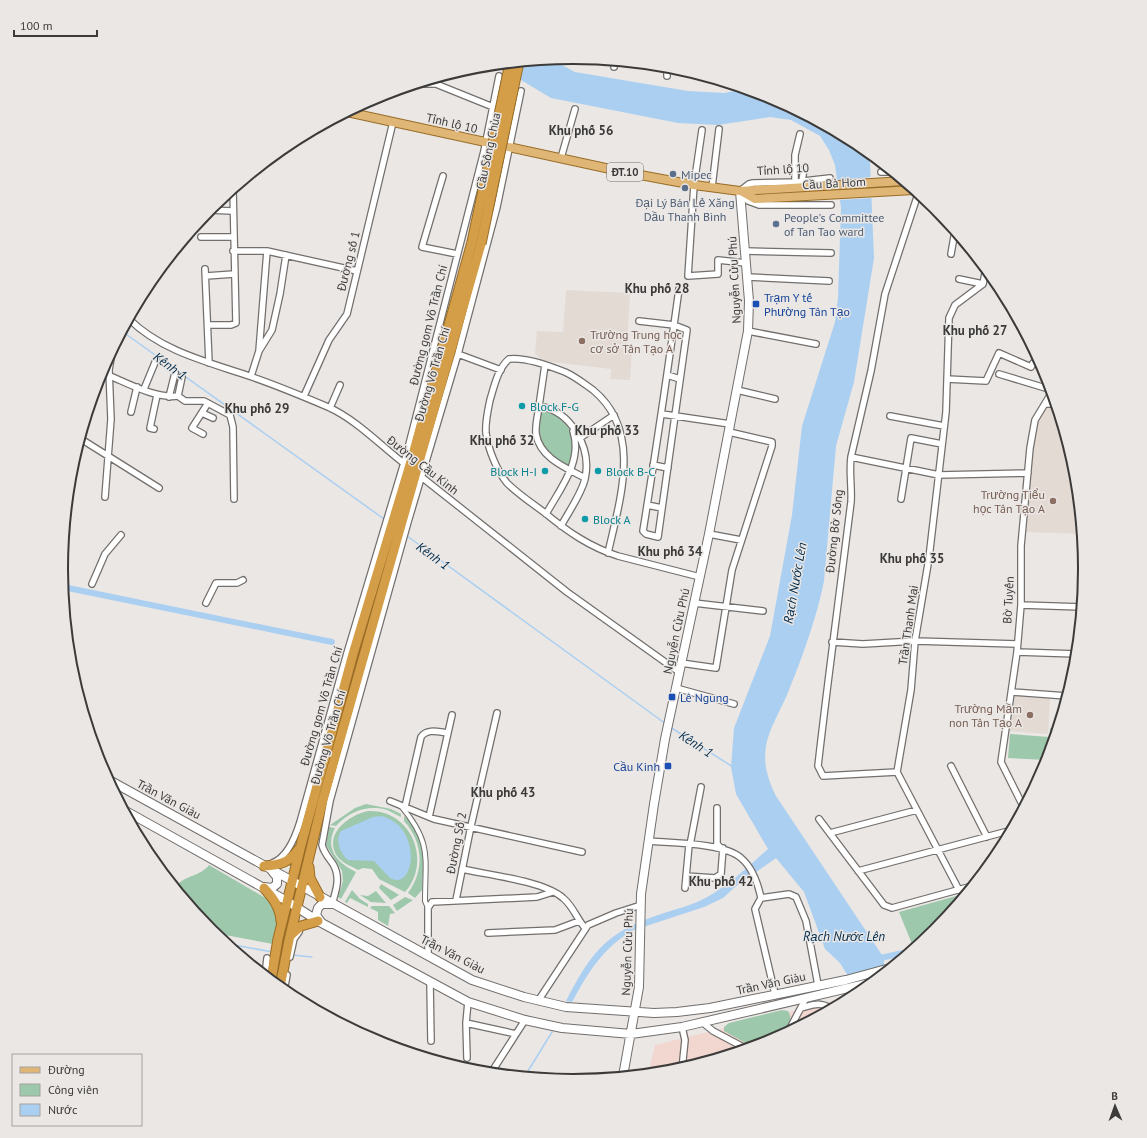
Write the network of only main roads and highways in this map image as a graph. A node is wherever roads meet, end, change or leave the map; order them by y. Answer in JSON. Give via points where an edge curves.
{"nodes":[{"id":1,"x":518,"y":67,"type":"edge"},
{"id":2,"x":509,"y":68,"type":"edge"},
{"id":3,"x":355,"y":114,"type":"edge"},
{"id":4,"x":897,"y":181,"type":"edge"},
{"id":5,"x":740,"y":191,"type":"junction"},
{"id":6,"x":752,"y":191,"type":"joint"},
{"id":7,"x":912,"y":194,"type":"edge"},
{"id":8,"x":755,"y":199,"type":"joint"},
{"id":9,"x":476,"y":243,"type":"junction"},
{"id":10,"x":391,"y":543,"type":"junction"},
{"id":11,"x":118,"y":785,"type":"edge"},
{"id":12,"x":133,"y":815,"type":"edge"},
{"id":13,"x":301,"y":845,"type":"junction"},
{"id":14,"x":309,"y":856,"type":"junction"},
{"id":15,"x":268,"y":868,"type":"junction"},
{"id":16,"x":292,"y":881,"type":"junction"},
{"id":17,"x":301,"y":886,"type":"junction"},
{"id":18,"x":263,"y":887,"type":"junction"},
{"id":19,"x":320,"y":897,"type":"junction"},
{"id":20,"x":287,"y":901,"type":"junction"},
{"id":21,"x":332,"y":904,"type":"junction"},
{"id":22,"x":297,"y":907,"type":"junction"},
{"id":23,"x":320,"y":922,"type":"junction"},
{"id":24,"x":279,"y":935,"type":"junction"},
{"id":25,"x":289,"y":939,"type":"junction"},
{"id":26,"x":877,"y":973,"type":"edge"},
{"id":27,"x":271,"y":974,"type":"edge"},
{"id":28,"x":282,"y":981,"type":"edge"},
{"id":29,"x":863,"y":983,"type":"edge"},
{"id":30,"x":846,"y":984,"type":"junction"},
{"id":31,"x":635,"y":1011,"type":"junction"},
{"id":32,"x":631,"y":1034,"type":"junction"},
{"id":33,"x":624,"y":1071,"type":"edge"}],
"edges":[{"from":1,"to":9,"type":"highway","name":"Cầu Sông Chùa","bridge":true},
{"from":2,"to":9,"type":"highway","name":"Cầu Sông Chùa","bridge":true},
{"from":3,"to":5,"type":"main road","name":"Tỉnh lộ 10","number":"ĐT.10","via":[[694,185]]},
{"from":4,"to":6,"type":"main road","name":"Cầu Bà Hom","number":"ĐT.10"},
{"from":5,"to":6,"type":"main road","name":"Tỉnh lộ 10","number":"ĐT.10"},
{"from":5,"to":8,"type":"main road","name":"Tỉnh lộ 10","number":"ĐT.10"},
{"from":5,"to":31,"type":"main road","name":"Nguyễn Cửu Phú","via":[[747,277],[748,331],[709,534],[679,672],[649,841],[641,906],[639,987]]},
{"from":7,"to":8,"type":"main road","name":"Cầu Bà Hom","number":"ĐT.10"},
{"from":9,"to":10,"type":"highway","name":"Đường Võ Trần Chí","via":[[412,470],[397,510]]},
{"from":10,"to":13,"type":"highway","name":"Đường Võ Trần Chí"},
{"from":10,"to":14,"type":"highway","name":"Đường Võ Trần Chí","via":[[326,802]]},
{"from":11,"to":15,"type":"main road","name":"Trần Văn Giàu"},
{"from":12,"to":18,"type":"main road","name":"Trần Văn Giàu"},
{"from":13,"to":15,"type":"highway","via":[[294,856],[286,862]]},
{"from":13,"to":16,"type":"highway","name":"Đường Võ Trần Chí"},
{"from":14,"to":17,"type":"highway","name":"Đường Võ Trần Chí"},
{"from":14,"to":19,"type":"highway","via":[[310,878]]},
{"from":15,"to":16,"type":"main road","name":"Trần Văn Giàu"},
{"from":15,"to":18,"type":"main road","via":[[276,874],[277,884],[270,889]]},
{"from":16,"to":17,"type":"main road","name":"Trần Văn Giàu"},
{"from":16,"to":20,"type":"highway","name":"Đường Võ Trần Chí"},
{"from":17,"to":19,"type":"main road","name":"Trần Văn Giàu"},
{"from":17,"to":22,"type":"highway","name":"Đường Võ Trần Chí"},
{"from":18,"to":20,"type":"main road","name":"Trần Văn Giàu"},
{"from":18,"to":24,"type":"highway","via":[[274,899],[280,914]]},
{"from":19,"to":21,"type":"main road","name":"Trần Văn Giàu"},
{"from":20,"to":22,"type":"main road","name":"Trần Văn Giàu"},
{"from":20,"to":24,"type":"highway","name":"Đường Võ Trần Chí"},
{"from":21,"to":23,"type":"main road","via":[[326,903],[318,908],[317,918]]},
{"from":21,"to":31,"type":"main road","name":"Trần Văn Giàu","via":[[472,980],[566,1007]]},
{"from":22,"to":23,"type":"main road","name":"Trần Văn Giàu"},
{"from":22,"to":25,"type":"highway","name":"Đường Võ Trần Chí"},
{"from":23,"to":25,"type":"highway","via":[[301,926]]},
{"from":23,"to":32,"type":"main road","name":"Trần Văn Giàu","via":[[468,1002],[525,1020],[562,1028]]},
{"from":24,"to":27,"type":"highway","via":[[271,959]]},
{"from":25,"to":28,"type":"highway","name":"Đường Võ Trần Chí","via":[[287,963]]},
{"from":26,"to":30,"type":"main road"},
{"from":29,"to":30,"type":"main road"},
{"from":30,"to":31,"type":"main road","name":"Trần Văn Giàu","via":[[818,985],[710,1008],[677,1012]]},
{"from":30,"to":32,"type":"main road","name":"Trần Văn Giàu","via":[[806,998],[682,1027]]},
{"from":31,"to":32,"type":"main road","name":"Nguyễn Cửu Phú"},
{"from":32,"to":33,"type":"main road","name":"Nguyễn Cửu Phú"}]}
